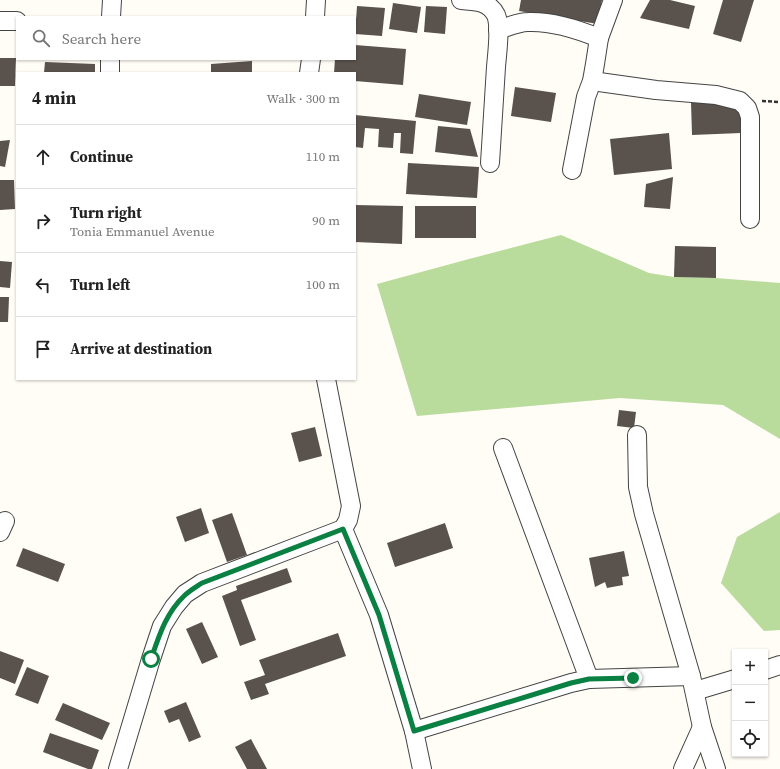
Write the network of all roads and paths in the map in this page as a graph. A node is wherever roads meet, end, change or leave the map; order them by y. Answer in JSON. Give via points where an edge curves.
{"nodes":[{"id":1,"x":112,"y":0,"type":"edge"},
{"id":2,"x":316,"y":0,"type":"edge"},
{"id":3,"x":461,"y":0,"type":"edge"},
{"id":4,"x":613,"y":0,"type":"edge"},
{"id":5,"x":111,"y":16,"type":"edge"},
{"id":6,"x":315,"y":16,"type":"edge"},
{"id":7,"x":16,"y":20,"type":"edge"},
{"id":8,"x":0,"y":21,"type":"edge"},
{"id":9,"x":498,"y":30,"type":"junction"},
{"id":10,"x":599,"y":38,"type":"junction"},
{"id":11,"x":110,"y":60,"type":"edge"},
{"id":12,"x":310,"y":60,"type":"edge"},
{"id":13,"x":110,"y":72,"type":"edge"},
{"id":14,"x":309,"y":72,"type":"edge"},
{"id":15,"x":592,"y":81,"type":"junction"},
{"id":16,"x":490,"y":163,"type":"dead end"},
{"id":17,"x":572,"y":170,"type":"dead end"},
{"id":18,"x":750,"y":219,"type":"dead end"},
{"id":19,"x":326,"y":380,"type":"edge"},
{"id":20,"x":637,"y":435,"type":"dead end"},
{"id":21,"x":503,"y":448,"type":"dead end"},
{"id":22,"x":343,"y":529,"type":"junction"},
{"id":23,"x":780,"y":665,"type":"edge"},
{"id":24,"x":768,"y":669,"type":"edge"},
{"id":25,"x":589,"y":679,"type":"junction"},
{"id":26,"x":732,"y":679,"type":"edge"},
{"id":27,"x":693,"y":684,"type":"junction"},
{"id":28,"x":702,"y":727,"type":"junction"},
{"id":29,"x":414,"y":731,"type":"junction"},
{"id":30,"x":118,"y":769,"type":"edge"},
{"id":31,"x":422,"y":769,"type":"edge"},
{"id":32,"x":683,"y":769,"type":"edge"},
{"id":33,"x":716,"y":769,"type":"edge"}],
"edges":[{"from":1,"to":5,"type":"street"},
{"from":2,"to":6,"type":"street"},
{"from":3,"to":9,"type":"street","via":[[482,2],[490,7],[496,15]]},
{"from":4,"to":10,"type":"street"},
{"from":7,"to":8,"type":"street"},
{"from":9,"to":10,"type":"street","via":[[528,22],[554,24]]},
{"from":9,"to":16,"type":"street"},
{"from":10,"to":15,"type":"street"},
{"from":11,"to":13,"type":"street"},
{"from":12,"to":14,"type":"street"},
{"from":15,"to":17,"type":"street","via":[[586,97]]},
{"from":15,"to":18,"type":"street","via":[[716,95],[740,101],[747,108],[750,117]]},
{"from":19,"to":22,"type":"street","via":[[351,506]]},
{"from":20,"to":27,"type":"street","via":[[638,487],[644,514]]},
{"from":21,"to":25,"type":"street"},
{"from":22,"to":29,"type":"street","via":[[379,615]]},
{"from":22,"to":30,"type":"street","via":[[202,583],[185,594],[162,626]]},
{"from":23,"to":24,"type":"street"},
{"from":25,"to":27,"type":"street"},
{"from":25,"to":29,"type":"street"},
{"from":26,"to":27,"type":"street"},
{"from":27,"to":28,"type":"street"},
{"from":28,"to":32,"type":"street"},
{"from":28,"to":33,"type":"street"},
{"from":29,"to":31,"type":"street"}]}
